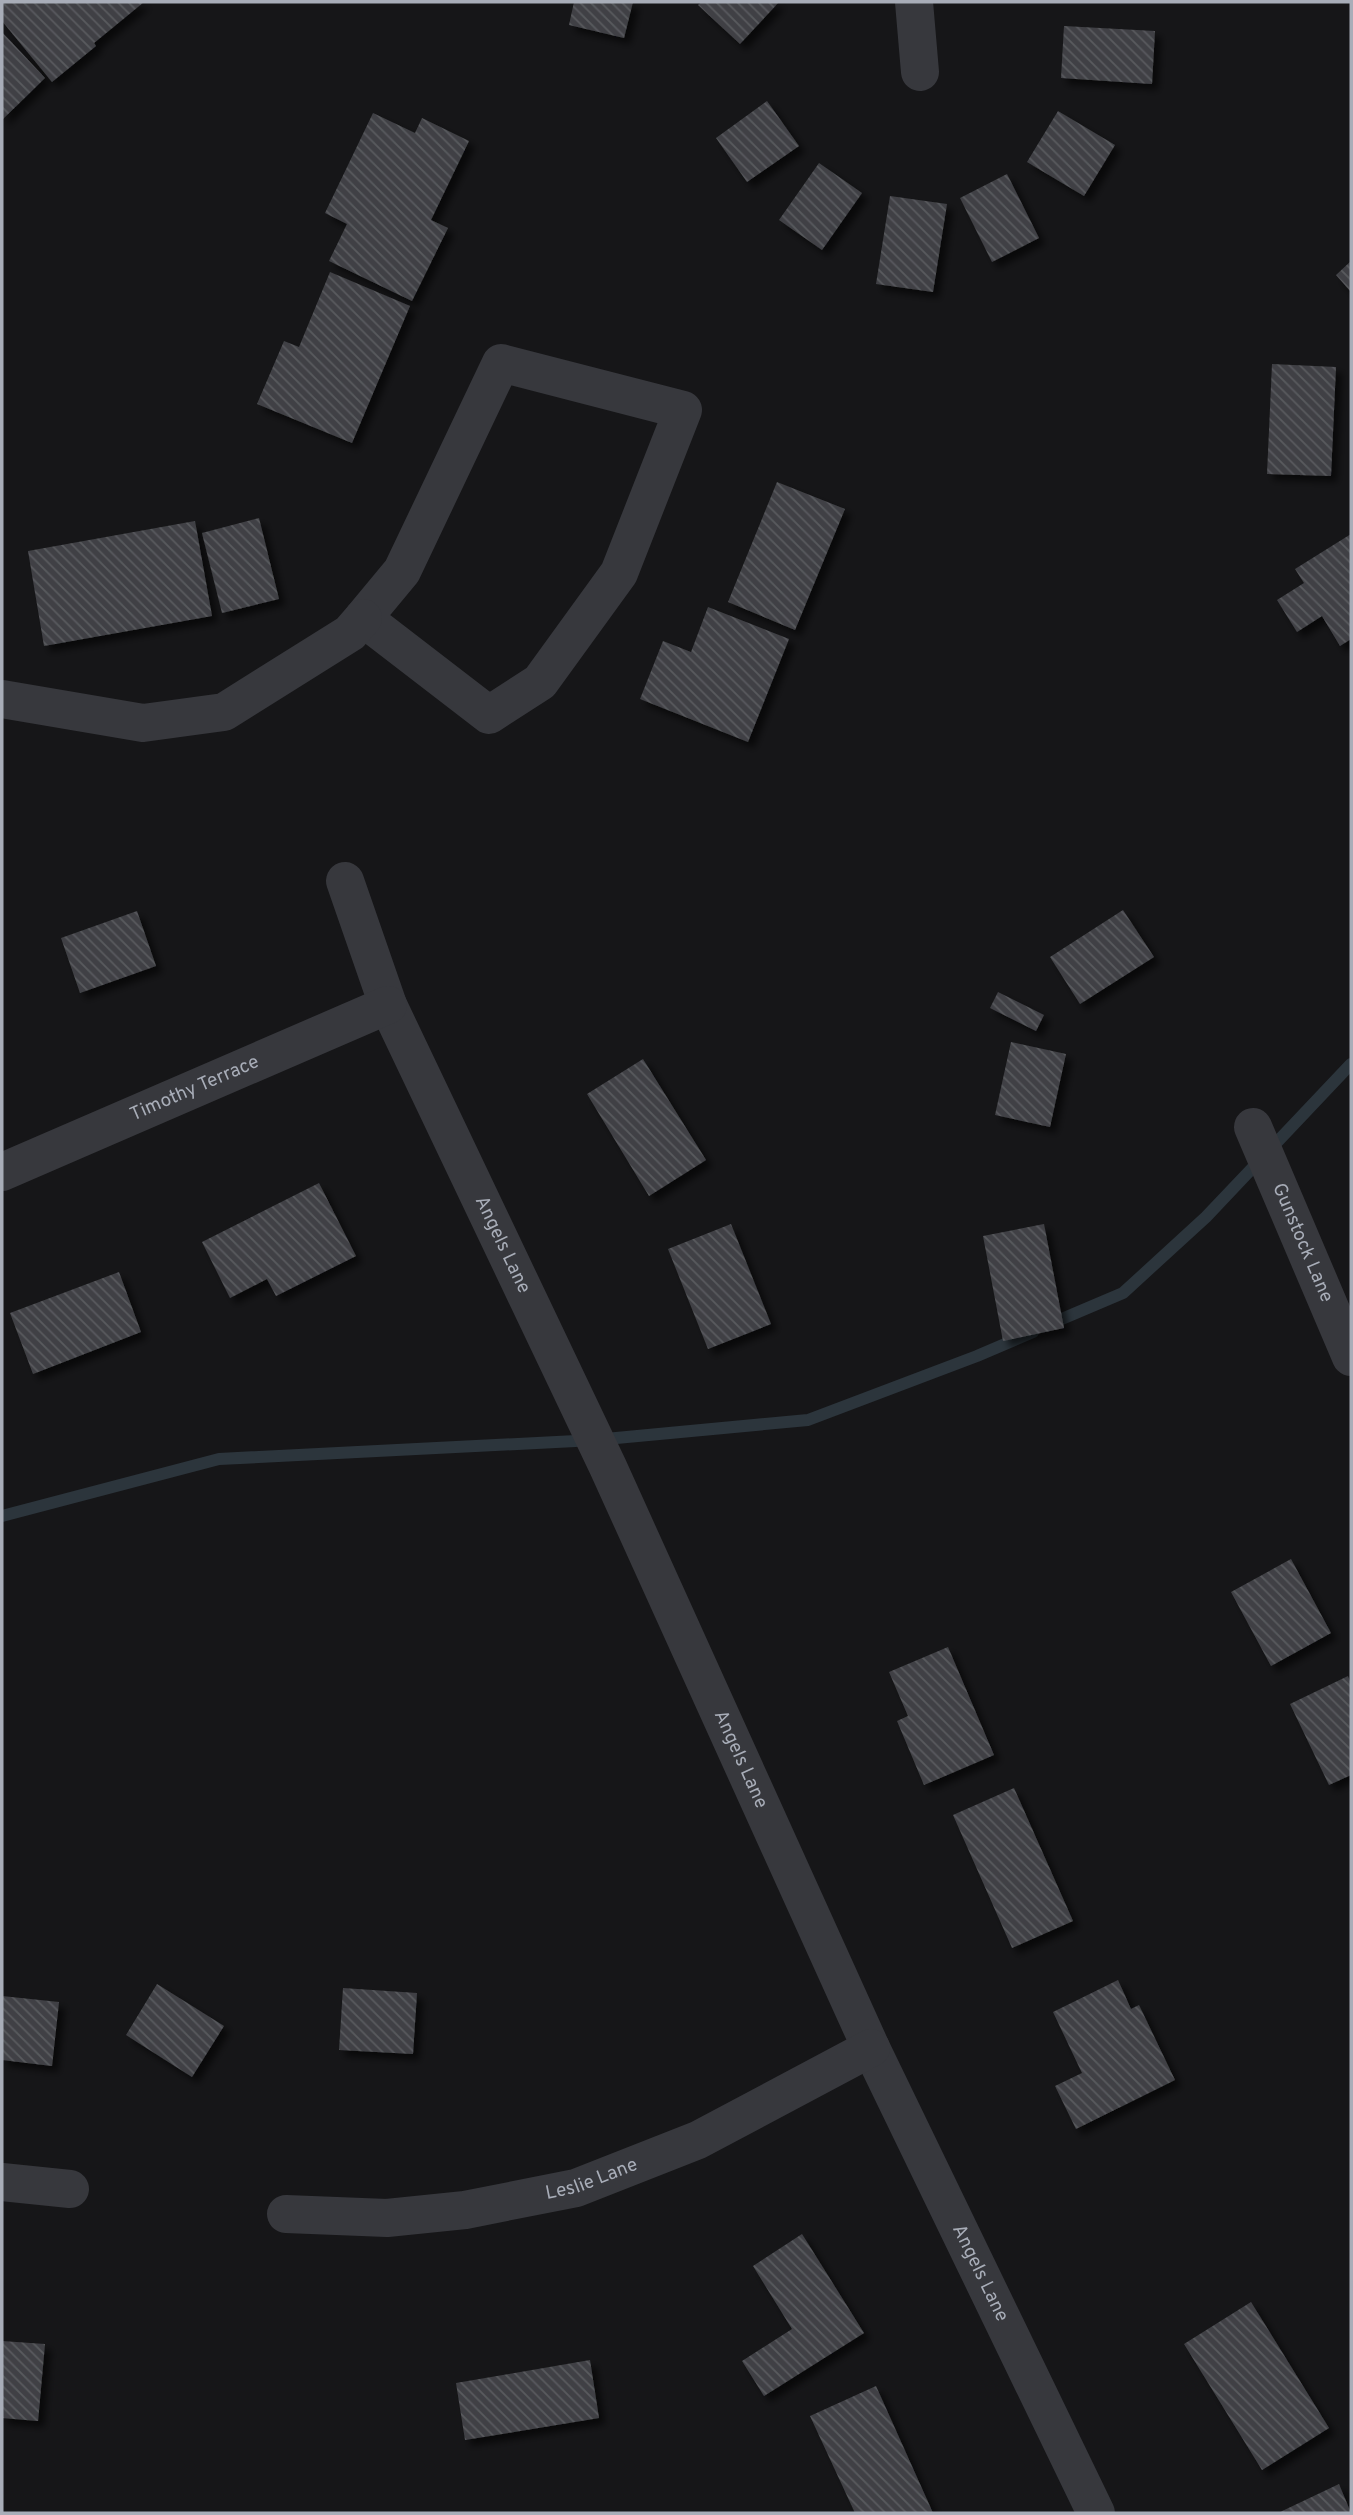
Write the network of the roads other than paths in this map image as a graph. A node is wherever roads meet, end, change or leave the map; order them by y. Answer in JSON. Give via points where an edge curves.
{"nodes":[{"id":1,"x":914,"y":2,"type":"edge"},
{"id":2,"x":920,"y":72,"type":"dead end"},
{"id":3,"x":363,"y":618,"type":"junction"},
{"id":4,"x":2,"y":699,"type":"edge"},
{"id":5,"x":345,"y":881,"type":"dead end"},
{"id":6,"x":388,"y":1005,"type":"junction"},
{"id":7,"x":1253,"y":1127,"type":"dead end"},
{"id":8,"x":2,"y":1172,"type":"edge"},
{"id":9,"x":1351,"y":1357,"type":"edge"},
{"id":10,"x":871,"y":2048,"type":"junction"},
{"id":11,"x":2,"y":2182,"type":"edge"},
{"id":12,"x":71,"y":2189,"type":"dead end"},
{"id":13,"x":286,"y":2214,"type":"dead end"},
{"id":14,"x":1096,"y":2513,"type":"edge"}],
"edges":[{"from":1,"to":2,"type":"street"},
{"from":3,"to":3,"type":"street","via":[[402,571],[501,363],[683,410],[619,573],[540,682],[489,715]]},
{"from":3,"to":4,"type":"street","via":[[350,633],[224,712],[143,723]]},
{"from":5,"to":6,"type":"street","name":"Angels Lane"},
{"from":6,"to":8,"type":"street","name":"Timothy Terrace"},
{"from":6,"to":10,"type":"street","name":"Angels Lane","via":[[608,1467]]},
{"from":7,"to":9,"type":"street","name":"Gunstock Lane"},
{"from":10,"to":13,"type":"street","name":"Leslie Lane","via":[[698,2140],[576,2188],[465,2210],[387,2218]]},
{"from":10,"to":14,"type":"street","name":"Angels Lane"},
{"from":11,"to":12,"type":"street"}]}
